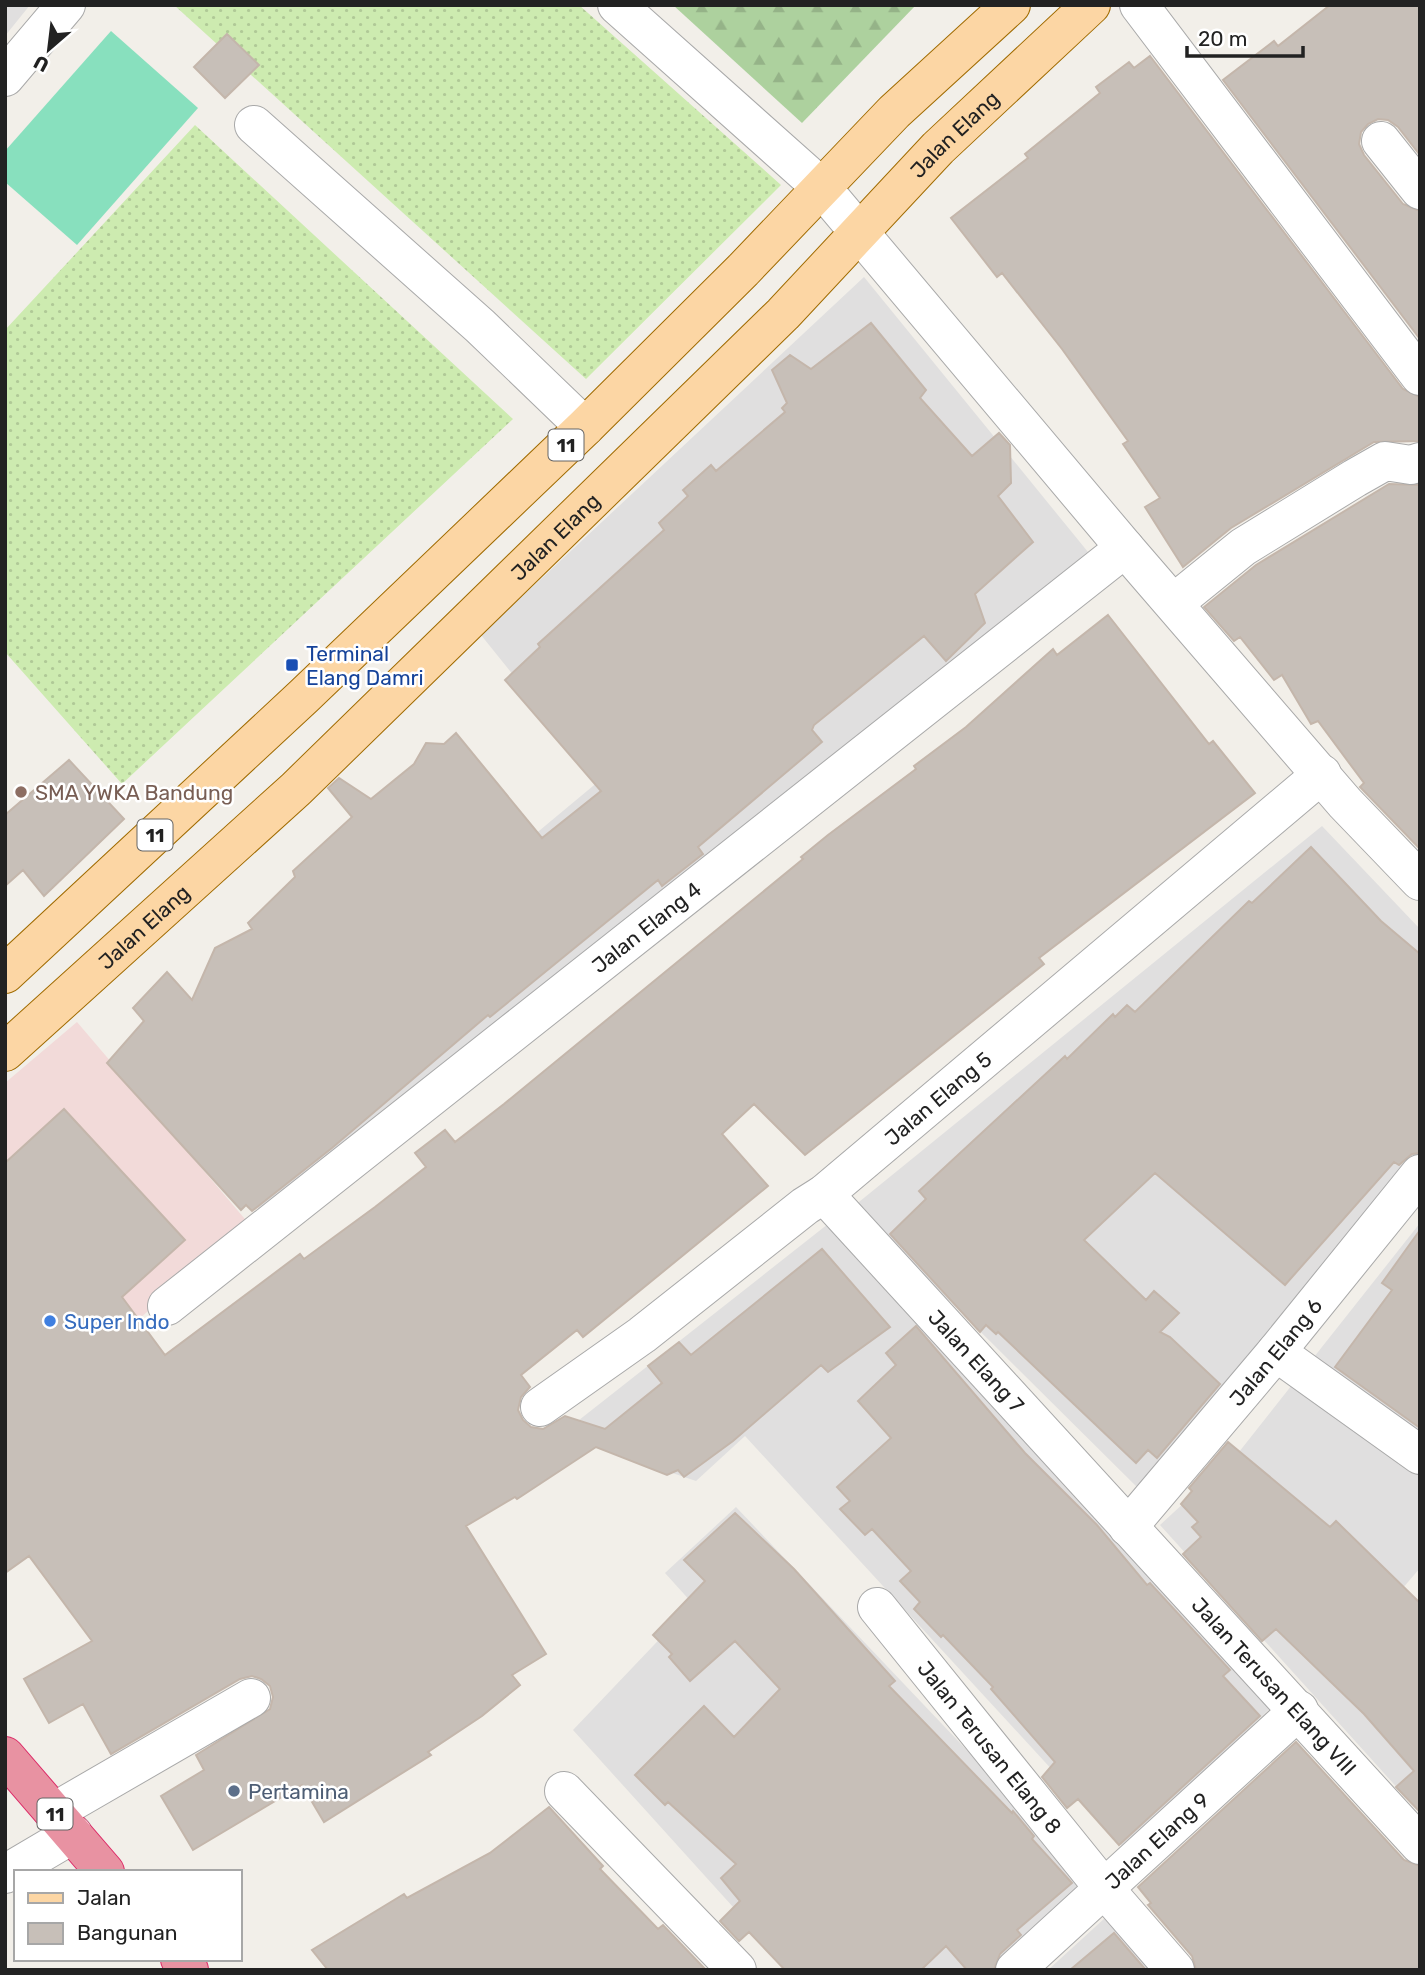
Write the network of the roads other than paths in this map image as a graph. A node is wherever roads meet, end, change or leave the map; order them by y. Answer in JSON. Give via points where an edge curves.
{"nodes":[{"id":1,"x":66,"y":5,"type":"edge"},
{"id":2,"x":617,"y":5,"type":"edge"},
{"id":3,"x":1011,"y":5,"type":"edge"},
{"id":4,"x":1091,"y":5,"type":"edge"},
{"id":5,"x":1139,"y":5,"type":"edge"},
{"id":6,"x":5,"y":77,"type":"edge"},
{"id":7,"x":254,"y":125,"type":"dead end"},
{"id":8,"x":1381,"y":141,"type":"dead end"},
{"id":9,"x":821,"y":187,"type":"junction"},
{"id":10,"x":1420,"y":190,"type":"edge"},
{"id":11,"x":859,"y":230,"type":"junction"},
{"id":12,"x":1420,"y":376,"type":"edge"},
{"id":13,"x":585,"y":427,"type":"junction"},
{"id":14,"x":1420,"y":462,"type":"edge"},
{"id":15,"x":1125,"y":548,"type":"junction"},
{"id":16,"x":1174,"y":603,"type":"junction"},
{"id":17,"x":1322,"y":774,"type":"junction"},
{"id":18,"x":1420,"y":881,"type":"edge"},
{"id":19,"x":5,"y":974,"type":"edge"},
{"id":20,"x":5,"y":1052,"type":"edge"},
{"id":21,"x":1420,"y":1174,"type":"edge"},
{"id":22,"x":824,"y":1194,"type":"junction"},
{"id":23,"x":167,"y":1306,"type":"dead end"},
{"id":24,"x":1276,"y":1352,"type":"junction"},
{"id":25,"x":540,"y":1407,"type":"dead end"},
{"id":26,"x":1420,"y":1455,"type":"edge"},
{"id":27,"x":1128,"y":1527,"type":"junction"},
{"id":28,"x":877,"y":1607,"type":"dead end"},
{"id":29,"x":251,"y":1698,"type":"dead end"},
{"id":30,"x":1299,"y":1710,"type":"junction"},
{"id":31,"x":5,"y":1756,"type":"edge"},
{"id":32,"x":564,"y":1791,"type":"dead end"},
{"id":33,"x":63,"y":1823,"type":"junction"},
{"id":34,"x":1420,"y":1845,"type":"edge"},
{"id":35,"x":103,"y":1870,"type":"edge"},
{"id":36,"x":5,"y":1874,"type":"edge"},
{"id":37,"x":1103,"y":1887,"type":"junction"},
{"id":38,"x":737,"y":1970,"type":"edge"},
{"id":39,"x":1015,"y":1970,"type":"edge"},
{"id":40,"x":1175,"y":1970,"type":"edge"}],
"edges":[{"from":1,"to":6,"type":"street"},
{"from":2,"to":9,"type":"street"},
{"from":3,"to":9,"type":"main road","number":"11"},
{"from":4,"to":11,"type":"main road","name":"Jalan Elang"},
{"from":5,"to":12,"type":"street"},
{"from":7,"to":13,"type":"street","via":[[480,326]]},
{"from":8,"to":10,"type":"street"},
{"from":9,"to":11,"type":"street"},
{"from":9,"to":13,"type":"main road","number":"11"},
{"from":11,"to":15,"type":"street"},
{"from":11,"to":20,"type":"main road","name":"Jalan Elang","via":[[783,314],[296,789]]},
{"from":13,"to":19,"type":"main road","number":"11"},
{"from":14,"to":16,"type":"street","via":[[1385,461],[1355,478],[1243,547]]},
{"from":15,"to":16,"type":"street"},
{"from":15,"to":23,"type":"street","name":"Jalan Elang 4"},
{"from":16,"to":17,"type":"street"},
{"from":17,"to":18,"type":"street"},
{"from":17,"to":22,"type":"street","name":"Jalan Elang 5"},
{"from":21,"to":24,"type":"street","name":"Jalan Elang 6"},
{"from":22,"to":25,"type":"street","name":"Jalan Elang 5","via":[[642,1335]]},
{"from":22,"to":27,"type":"street","name":"Jalan Elang 7"},
{"from":24,"to":26,"type":"street"},
{"from":24,"to":27,"type":"street","name":"Jalan Elang 6"},
{"from":27,"to":30,"type":"street","name":"Jalan Terusan Elang VIII"},
{"from":28,"to":37,"type":"street","name":"Jalan Terusan Elang 8"},
{"from":29,"to":33,"type":"street"},
{"from":30,"to":34,"type":"street","name":"Jalan Terusan Elang VIII"},
{"from":30,"to":37,"type":"street","name":"Jalan Elang 9"},
{"from":31,"to":33,"type":"highway","number":"11"},
{"from":32,"to":38,"type":"street"},
{"from":33,"to":35,"type":"highway","number":"11"},
{"from":33,"to":36,"type":"street"},
{"from":37,"to":39,"type":"street","name":"Jalan Elang 9"},
{"from":37,"to":40,"type":"street","name":"Jalan Terusan Elang 8"}]}
